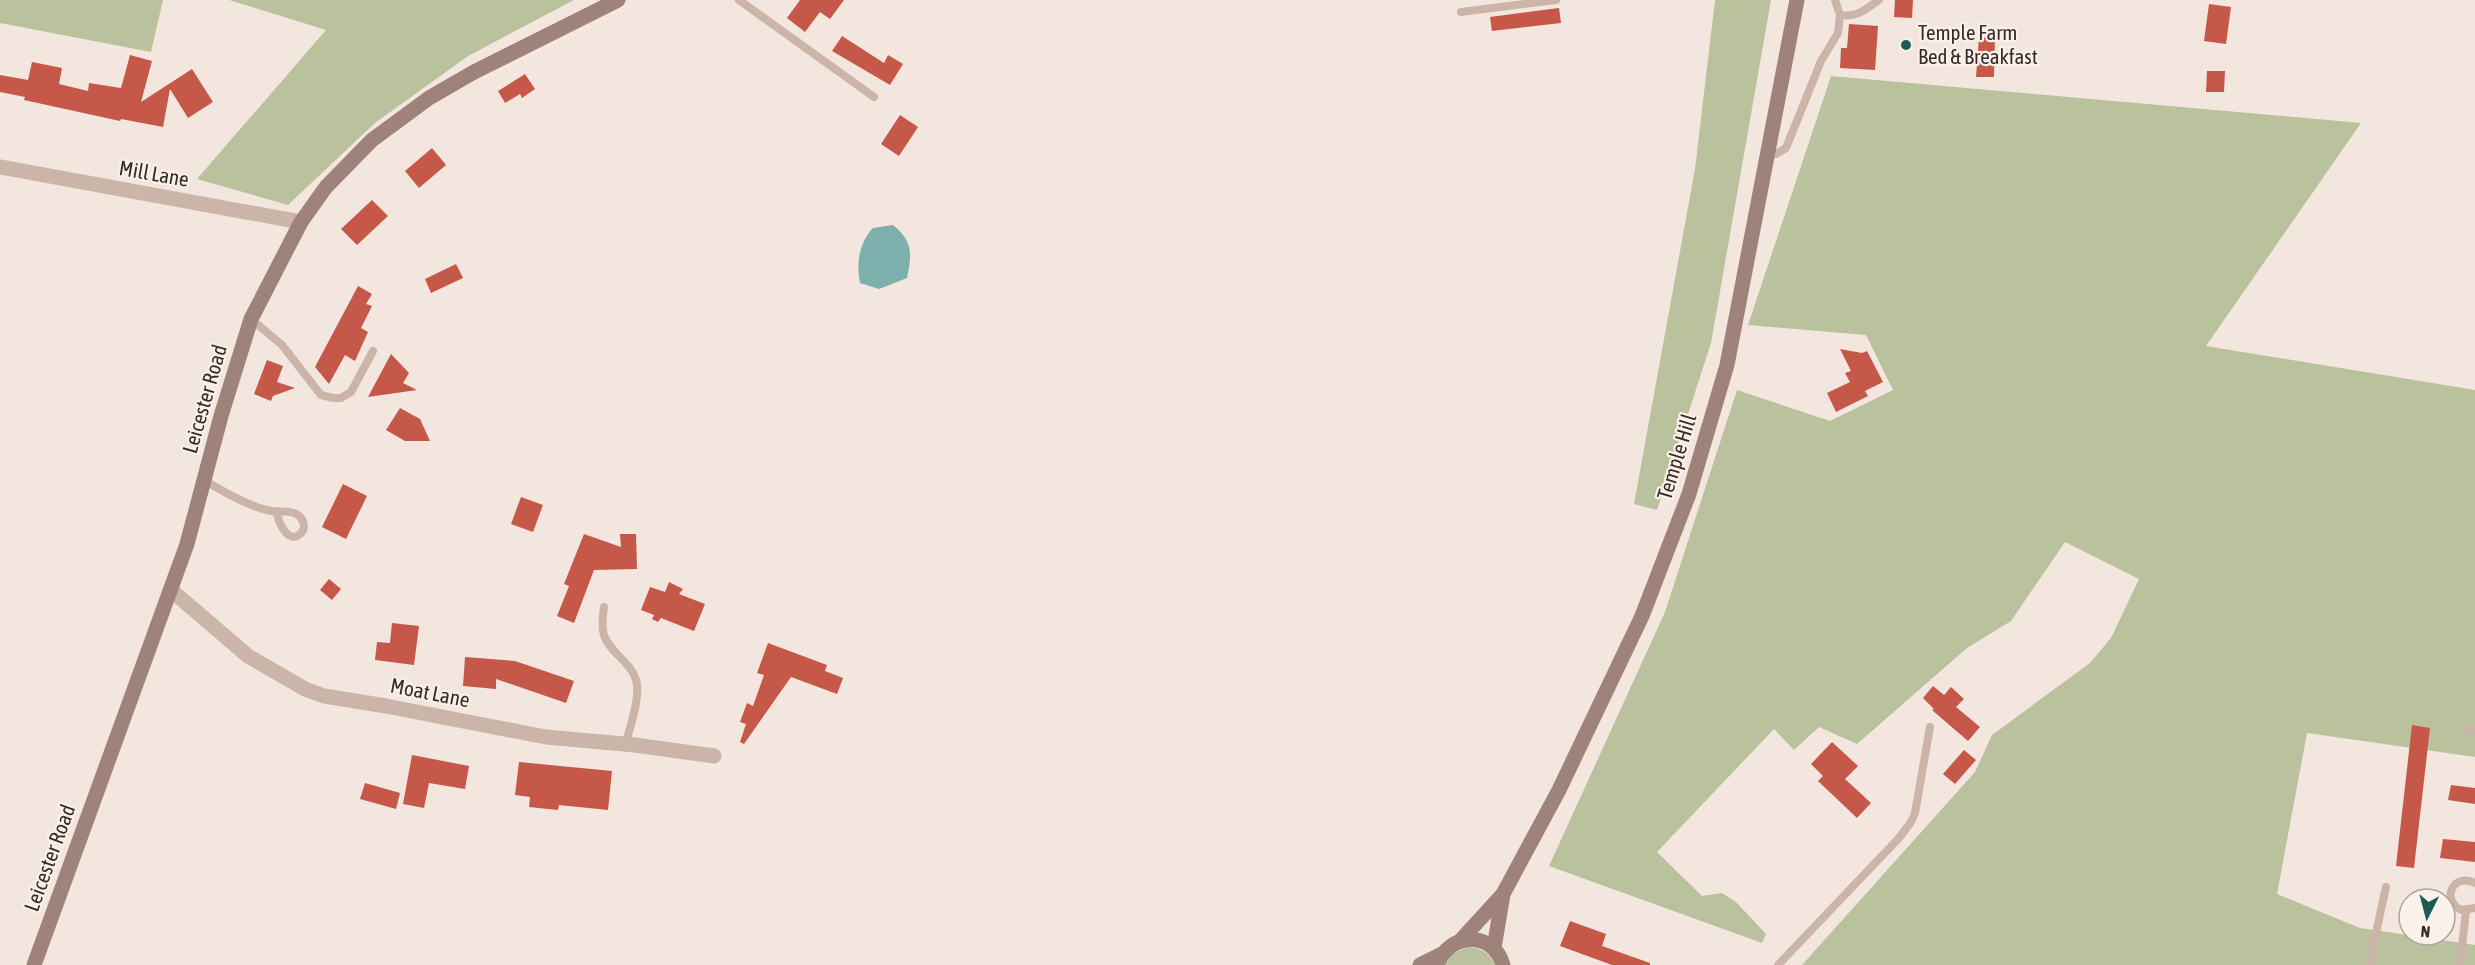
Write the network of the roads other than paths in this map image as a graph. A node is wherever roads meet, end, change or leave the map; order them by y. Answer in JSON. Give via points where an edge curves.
{"nodes":[{"id":1,"x":618,"y":0,"type":"edge"},
{"id":2,"x":739,"y":0,"type":"edge"},
{"id":3,"x":1556,"y":0,"type":"edge"},
{"id":4,"x":1797,"y":0,"type":"edge"},
{"id":5,"x":1835,"y":0,"type":"edge"},
{"id":6,"x":1879,"y":0,"type":"edge"},
{"id":7,"x":1461,"y":12,"type":"dead end"},
{"id":8,"x":1840,"y":15,"type":"junction"},
{"id":9,"x":874,"y":98,"type":"dead end"},
{"id":10,"x":1768,"y":151,"type":"junction"},
{"id":11,"x":0,"y":167,"type":"edge"},
{"id":12,"x":301,"y":222,"type":"junction"},
{"id":13,"x":251,"y":319,"type":"junction"},
{"id":14,"x":373,"y":351,"type":"dead end"},
{"id":15,"x":204,"y":480,"type":"junction"},
{"id":16,"x":277,"y":512,"type":"dead end"},
{"id":17,"x":171,"y":590,"type":"junction"},
{"id":18,"x":603,"y":607,"type":"dead end"},
{"id":19,"x":1929,"y":727,"type":"dead end"},
{"id":20,"x":2463,"y":729,"type":"dead end"},
{"id":21,"x":2475,"y":731,"type":"edge"},
{"id":22,"x":625,"y":744,"type":"junction"},
{"id":23,"x":714,"y":756,"type":"dead end"},
{"id":24,"x":2475,"y":883,"type":"edge"},
{"id":25,"x":2386,"y":887,"type":"dead end"},
{"id":26,"x":1503,"y":894,"type":"junction"},
{"id":27,"x":2475,"y":908,"type":"edge"},
{"id":28,"x":2466,"y":911,"type":"junction"},
{"id":29,"x":1460,"y":941,"type":"junction"},
{"id":30,"x":1440,"y":960,"type":"edge"},
{"id":31,"x":1502,"y":960,"type":"edge"},
{"id":32,"x":34,"y":965,"type":"edge"},
{"id":33,"x":1420,"y":965,"type":"edge"},
{"id":34,"x":1778,"y":965,"type":"edge"},
{"id":35,"x":2369,"y":965,"type":"edge"},
{"id":36,"x":2460,"y":965,"type":"edge"}],
"edges":[{"from":1,"to":12,"type":"street","name":"Leicester Road","via":[[429,98],[372,140],[326,187]]},
{"from":2,"to":9,"type":"lane"},
{"from":3,"to":7,"type":"lane"},
{"from":4,"to":10,"type":"street","name":"Temple Hill"},
{"from":5,"to":8,"type":"lane"},
{"from":6,"to":8,"type":"lane","via":[[1859,14]]},
{"from":8,"to":10,"type":"lane","via":[[1838,33],[1821,61],[1786,148],[1776,154]]},
{"from":10,"to":26,"type":"street","name":"Temple Hill","via":[[1727,365],[1689,494],[1642,616],[1559,790]]},
{"from":11,"to":12,"type":"street","name":"Mill Lane"},
{"from":12,"to":13,"type":"street","name":"Leicester Road"},
{"from":13,"to":14,"type":"lane","via":[[282,345],[321,394],[333,398],[351,392]]},
{"from":13,"to":15,"type":"street","name":"Leicester Road"},
{"from":15,"to":16,"type":"lane","via":[[221,491]]},
{"from":15,"to":17,"type":"street","name":"Leicester Road"},
{"from":17,"to":22,"type":"street","name":"Moat Lane","via":[[248,656],[324,696],[546,737]]},
{"from":17,"to":32,"type":"street","name":"Leicester Road"},
{"from":18,"to":22,"type":"lane","via":[[605,639],[637,682],[633,720]]},
{"from":19,"to":34,"type":"lane","via":[[1911,822]]},
{"from":20,"to":21,"type":"lane"},
{"from":22,"to":23,"type":"street","name":"Moat Lane"},
{"from":24,"to":28,"type":"lane","via":[[2461,880],[2451,890],[2453,904]]},
{"from":25,"to":35,"type":"lane"},
{"from":26,"to":29,"type":"street","name":"Temple Hill"},
{"from":26,"to":31,"type":"street","name":"Temple Hill"},
{"from":27,"to":28,"type":"lane"},
{"from":28,"to":36,"type":"lane"},
{"from":29,"to":30,"type":"street","name":"Temple Hill","via":[[1450,946]]},
{"from":29,"to":31,"type":"street","via":[[1478,940]]},
{"from":30,"to":33,"type":"street","name":"Temple Hill"}]}
